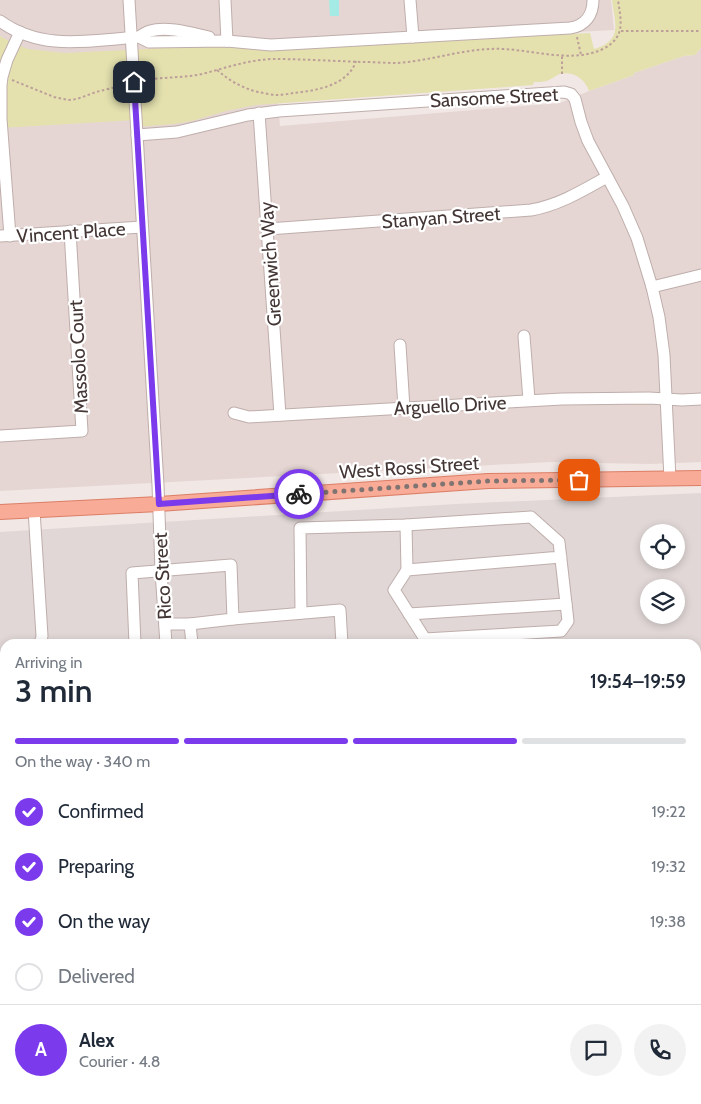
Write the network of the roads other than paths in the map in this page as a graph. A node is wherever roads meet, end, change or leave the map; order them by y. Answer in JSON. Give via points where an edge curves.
{"nodes":[{"id":1,"x":129,"y":0,"type":"edge"},
{"id":2,"x":225,"y":0,"type":"edge"},
{"id":3,"x":410,"y":0,"type":"edge"},
{"id":4,"x":593,"y":0,"type":"edge"},
{"id":5,"x":0,"y":21,"type":"edge"},
{"id":6,"x":20,"y":32,"type":"junction"},
{"id":7,"x":135,"y":37,"type":"junction"},
{"id":8,"x":413,"y":37,"type":"junction"},
{"id":9,"x":227,"y":41,"type":"junction"},
{"id":10,"x":259,"y":113,"type":"junction"},
{"id":11,"x":0,"y":119,"type":"edge"},
{"id":12,"x":137,"y":135,"type":"junction"},
{"id":13,"x":607,"y":177,"type":"junction"},
{"id":14,"x":142,"y":227,"type":"junction"},
{"id":15,"x":268,"y":229,"type":"junction"},
{"id":16,"x":70,"y":231,"type":"junction"},
{"id":17,"x":5,"y":236,"type":"edge"},
{"id":18,"x":701,"y":275,"type":"edge"},
{"id":19,"x":652,"y":287,"type":"junction"},
{"id":20,"x":524,"y":336,"type":"dead end"},
{"id":21,"x":400,"y":345,"type":"dead end"},
{"id":22,"x":666,"y":398,"type":"junction"},
{"id":23,"x":701,"y":399,"type":"edge"},
{"id":24,"x":529,"y":400,"type":"junction"},
{"id":25,"x":404,"y":408,"type":"junction"},
{"id":26,"x":234,"y":414,"type":"dead end"},
{"id":27,"x":280,"y":415,"type":"junction"},
{"id":28,"x":0,"y":436,"type":"edge"},
{"id":29,"x":670,"y":478,"type":"junction"},
{"id":30,"x":701,"y":478,"type":"edge"},
{"id":31,"x":159,"y":504,"type":"junction"},
{"id":32,"x":34,"y":510,"type":"junction"},
{"id":33,"x":0,"y":512,"type":"edge"},
{"id":34,"x":406,"y":525,"type":"junction"},
{"id":35,"x":561,"y":557,"type":"junction"},
{"id":36,"x":407,"y":570,"type":"junction"},
{"id":37,"x":161,"y":571,"type":"junction"},
{"id":38,"x":566,"y":604,"type":"junction"},
{"id":39,"x":300,"y":613,"type":"junction"},
{"id":40,"x":409,"y":614,"type":"junction"},
{"id":41,"x":234,"y":619,"type":"junction"},
{"id":42,"x":165,"y":624,"type":"junction"},
{"id":43,"x":190,"y":624,"type":"junction"},
{"id":44,"x":41,"y":639,"type":"edge"},
{"id":45,"x":135,"y":639,"type":"edge"},
{"id":46,"x":166,"y":639,"type":"edge"},
{"id":47,"x":192,"y":639,"type":"edge"},
{"id":48,"x":342,"y":639,"type":"edge"}],
"edges":[{"from":1,"to":7,"type":"street","name":"Rico Street"},
{"from":2,"to":9,"type":"street"},
{"from":3,"to":8,"type":"street"},
{"from":4,"to":8,"type":"street","via":[[590,17],[575,27]]},
{"from":5,"to":6,"type":"street"},
{"from":6,"to":7,"type":"street","via":[[57,42]]},
{"from":6,"to":11,"type":"street","via":[[2,77]]},
{"from":7,"to":9,"type":"street","via":[[149,42]]},
{"from":7,"to":12,"type":"street","name":"Rico Street"},
{"from":8,"to":9,"type":"street","via":[[270,45]]},
{"from":10,"to":12,"type":"street","name":"Sansome Street","via":[[184,130]]},
{"from":10,"to":13,"type":"street","name":"Sansome Street","via":[[568,93],[574,96],[584,132]]},
{"from":10,"to":15,"type":"street","name":"Greenwich Way"},
{"from":11,"to":17,"type":"street"},
{"from":12,"to":14,"type":"street","name":"Rico Street"},
{"from":13,"to":15,"type":"street","name":"Stanyan Street","via":[[544,208]]},
{"from":13,"to":19,"type":"street","name":"Sansome Street","via":[[637,238]]},
{"from":14,"to":16,"type":"street","name":"Vincent Place"},
{"from":14,"to":31,"type":"street","name":"Rico Street"},
{"from":15,"to":27,"type":"street","name":"Greenwich Way"},
{"from":16,"to":17,"type":"street","name":"Vincent Place"},
{"from":16,"to":28,"type":"street","name":"Massolo Court","via":[[82,431]]},
{"from":18,"to":19,"type":"street"},
{"from":19,"to":22,"type":"street","name":"Sansome Street","via":[[662,336]]},
{"from":20,"to":24,"type":"street"},
{"from":21,"to":25,"type":"street"},
{"from":22,"to":23,"type":"street","name":"Arguello Drive"},
{"from":22,"to":24,"type":"street","name":"Arguello Drive"},
{"from":22,"to":29,"type":"street","name":"Sansome Street"},
{"from":24,"to":25,"type":"street","name":"Arguello Drive"},
{"from":25,"to":27,"type":"street","name":"Arguello Drive"},
{"from":26,"to":27,"type":"street","name":"Arguello Drive","via":[[249,417]]},
{"from":29,"to":30,"type":"main road","name":"West Rossi Street"},
{"from":29,"to":31,"type":"main road","name":"West Rossi Street","via":[[488,481]]},
{"from":31,"to":32,"type":"main road","name":"West Rossi Street"},
{"from":31,"to":37,"type":"street","name":"Rico Street"},
{"from":32,"to":33,"type":"main road","name":"West Rossi Street"},
{"from":32,"to":44,"type":"street"},
{"from":34,"to":35,"type":"street","via":[[531,517],[559,542]]},
{"from":34,"to":36,"type":"street"},
{"from":34,"to":39,"type":"street","via":[[300,528]]},
{"from":35,"to":36,"type":"street"},
{"from":35,"to":38,"type":"street"},
{"from":36,"to":40,"type":"street","via":[[394,590]]},
{"from":37,"to":41,"type":"street","via":[[231,565]]},
{"from":37,"to":42,"type":"street","name":"Rico Street"},
{"from":37,"to":45,"type":"street","via":[[132,573]]},
{"from":38,"to":40,"type":"street"},
{"from":38,"to":40,"type":"street","via":[[568,621],[561,631],[551,632],[425,639]]},
{"from":39,"to":41,"type":"street"},
{"from":39,"to":48,"type":"street","via":[[340,610]]},
{"from":41,"to":43,"type":"street"},
{"from":42,"to":43,"type":"street"},
{"from":42,"to":46,"type":"street","name":"Rico Street"},
{"from":43,"to":47,"type":"street"}]}
